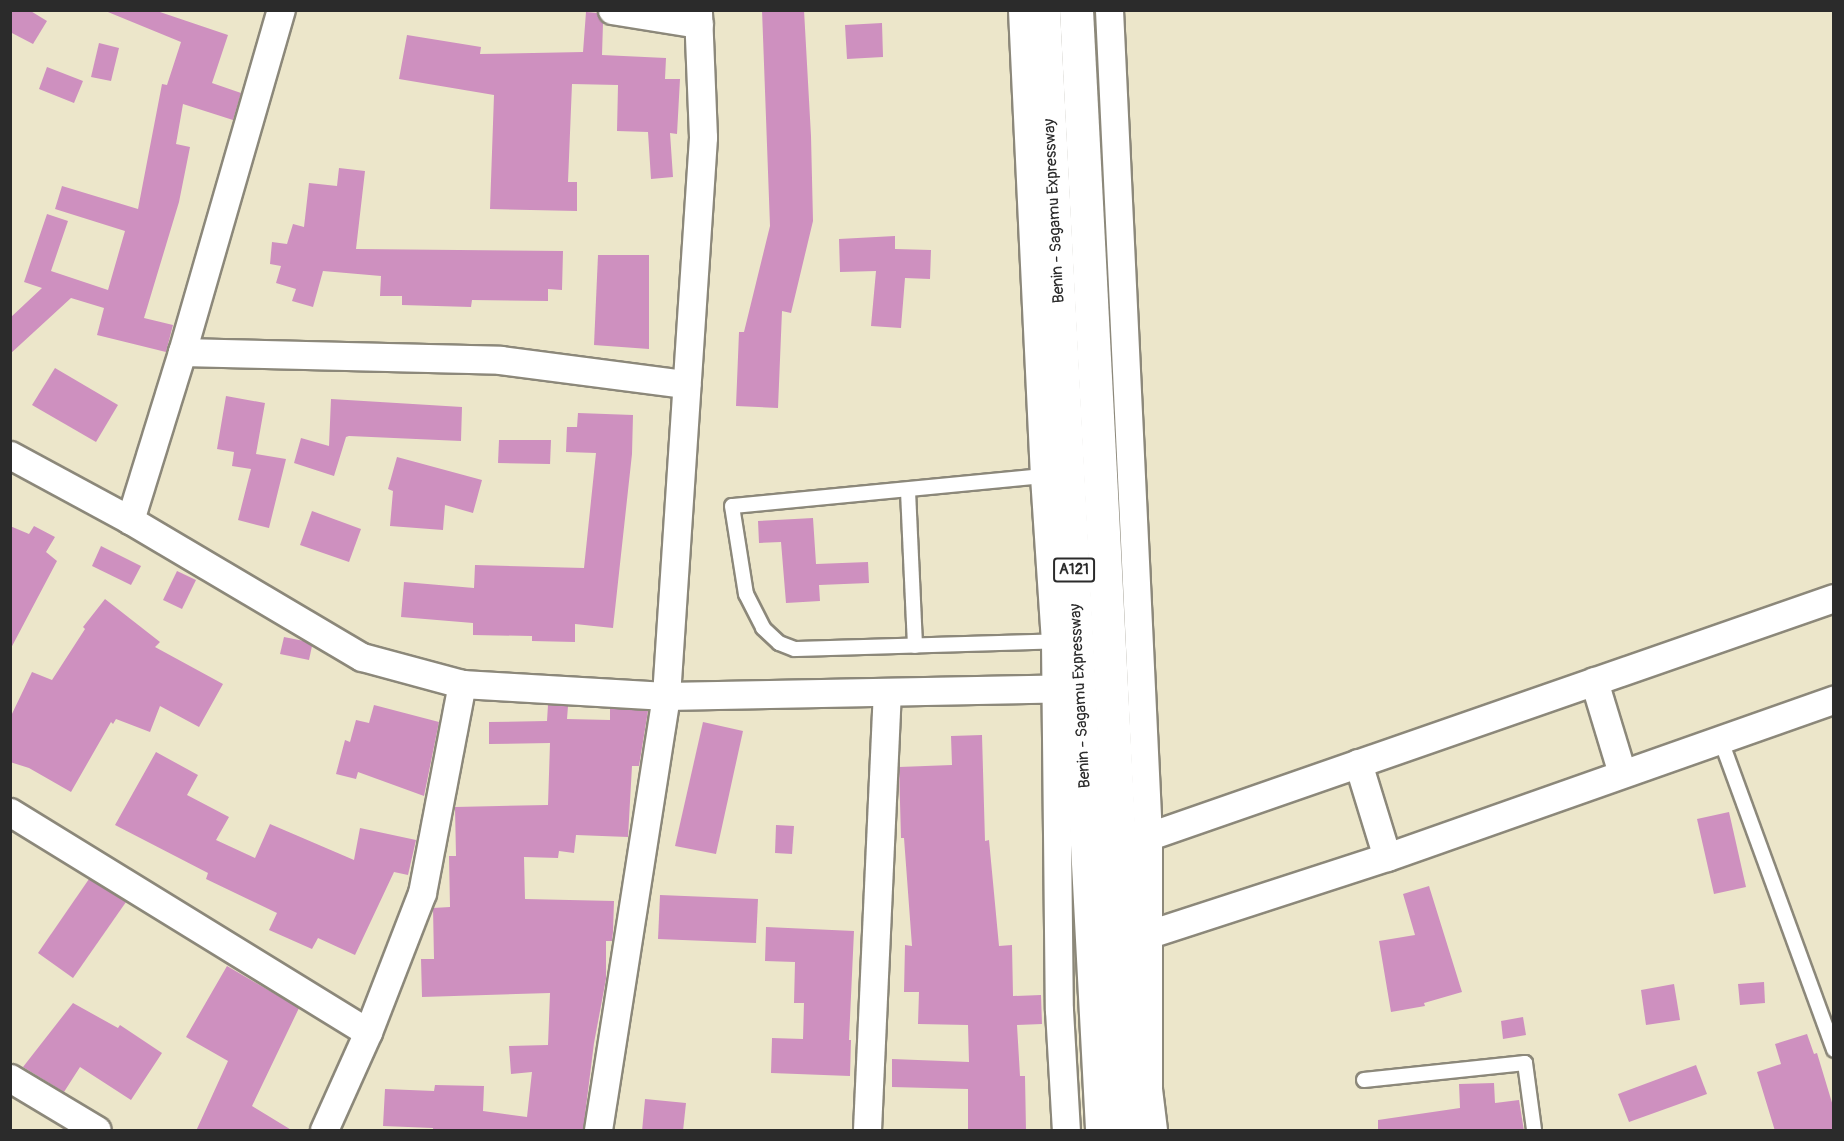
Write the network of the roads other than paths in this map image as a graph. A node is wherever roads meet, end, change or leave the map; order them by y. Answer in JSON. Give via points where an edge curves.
{"nodes":[{"id":1,"x":281,"y":10,"type":"edge"},
{"id":2,"x":612,"y":10,"type":"edge"},
{"id":3,"x":1022,"y":10,"type":"edge"},
{"id":4,"x":1043,"y":10,"type":"edge"},
{"id":5,"x":1076,"y":10,"type":"edge"},
{"id":6,"x":1109,"y":10,"type":"edge"},
{"id":7,"x":699,"y":17,"type":"edge"},
{"id":8,"x":182,"y":352,"type":"junction"},
{"id":9,"x":686,"y":384,"type":"junction"},
{"id":10,"x":10,"y":455,"type":"edge"},
{"id":11,"x":1044,"y":476,"type":"junction"},
{"id":12,"x":908,"y":491,"type":"junction"},
{"id":13,"x":130,"y":520,"type":"junction"},
{"id":14,"x":1833,"y":601,"type":"edge"},
{"id":15,"x":1066,"y":641,"type":"junction"},
{"id":16,"x":915,"y":646,"type":"junction"},
{"id":17,"x":1594,"y":681,"type":"junction"},
{"id":18,"x":462,"y":684,"type":"junction"},
{"id":19,"x":1068,"y":689,"type":"junction"},
{"id":20,"x":887,"y":694,"type":"junction"},
{"id":21,"x":666,"y":696,"type":"junction"},
{"id":22,"x":1833,"y":700,"type":"edge"},
{"id":23,"x":1720,"y":738,"type":"junction"},
{"id":24,"x":1359,"y":763,"type":"junction"},
{"id":25,"x":1622,"y":773,"type":"junction"},
{"id":26,"x":10,"y":812,"type":"edge"},
{"id":27,"x":1133,"y":842,"type":"junction"},
{"id":28,"x":1387,"y":857,"type":"junction"},
{"id":29,"x":1137,"y":938,"type":"junction"},
{"id":30,"x":368,"y":1032,"type":"junction"},
{"id":31,"x":1833,"y":1050,"type":"edge"},
{"id":32,"x":10,"y":1078,"type":"edge"},
{"id":33,"x":1364,"y":1080,"type":"dead end"},
{"id":34,"x":97,"y":1131,"type":"edge"},
{"id":35,"x":324,"y":1131,"type":"edge"},
{"id":36,"x":598,"y":1131,"type":"edge"},
{"id":37,"x":867,"y":1131,"type":"edge"},
{"id":38,"x":1066,"y":1131,"type":"edge"},
{"id":39,"x":1102,"y":1131,"type":"edge"},
{"id":40,"x":1134,"y":1131,"type":"edge"},
{"id":41,"x":1153,"y":1131,"type":"edge"},
{"id":42,"x":1534,"y":1131,"type":"edge"}],
"edges":[{"from":1,"to":8,"type":"street"},
{"from":2,"to":7,"type":"street"},
{"from":3,"to":11,"type":"street"},
{"from":4,"to":15,"type":"highway","name":"Benin - Sagamu Expressway","number":"A121"},
{"from":5,"to":27,"type":"highway","number":"A121"},
{"from":6,"to":27,"type":"street"},
{"from":7,"to":9,"type":"street","via":[[703,137]]},
{"from":8,"to":9,"type":"street","via":[[500,360]]},
{"from":8,"to":13,"type":"street"},
{"from":9,"to":21,"type":"street"},
{"from":10,"to":13,"type":"street"},
{"from":11,"to":12,"type":"lane"},
{"from":11,"to":15,"type":"street"},
{"from":12,"to":16,"type":"lane"},
{"from":12,"to":16,"type":"lane","via":[[732,506],[746,594],[763,628],[779,644],[795,649]]},
{"from":13,"to":18,"type":"street","via":[[362,657]]},
{"from":14,"to":17,"type":"street"},
{"from":15,"to":16,"type":"lane"},
{"from":15,"to":19,"type":"highway","name":"Benin - Sagamu Expressway","number":"A121"},
{"from":17,"to":24,"type":"street"},
{"from":17,"to":25,"type":"street"},
{"from":18,"to":21,"type":"street"},
{"from":18,"to":30,"type":"street","via":[[422,893]]},
{"from":19,"to":20,"type":"street"},
{"from":19,"to":38,"type":"street","via":[[1059,1010]]},
{"from":19,"to":39,"type":"highway","name":"Benin - Sagamu Expressway","number":"A121"},
{"from":20,"to":21,"type":"street"},
{"from":20,"to":37,"type":"street"},
{"from":21,"to":36,"type":"street"},
{"from":22,"to":23,"type":"street"},
{"from":23,"to":25,"type":"street"},
{"from":23,"to":31,"type":"lane"},
{"from":24,"to":27,"type":"street"},
{"from":24,"to":28,"type":"street"},
{"from":25,"to":28,"type":"street"},
{"from":26,"to":30,"type":"street"},
{"from":27,"to":29,"type":"highway","number":"A121"},
{"from":28,"to":29,"type":"street"},
{"from":29,"to":40,"type":"highway","number":"A121"},
{"from":29,"to":41,"type":"street"},
{"from":30,"to":35,"type":"street"},
{"from":32,"to":34,"type":"street"},
{"from":33,"to":42,"type":"lane","via":[[1525,1063]]}]}
